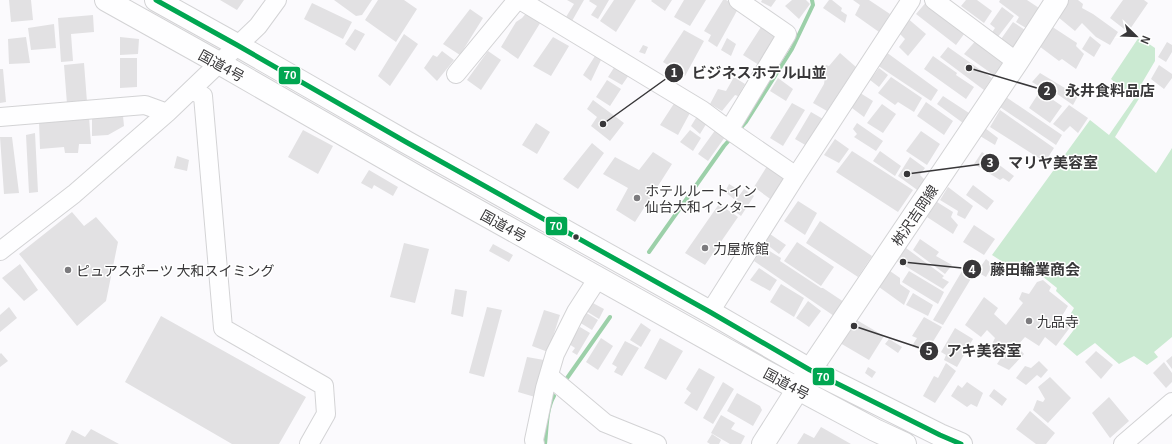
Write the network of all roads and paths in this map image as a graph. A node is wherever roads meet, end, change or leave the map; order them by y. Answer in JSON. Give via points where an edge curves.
{"nodes":[{"id":1,"x":106,"y":0,"type":"edge"},
{"id":2,"x":156,"y":0,"type":"edge"},
{"id":3,"x":277,"y":0,"type":"edge"},
{"id":4,"x":516,"y":0,"type":"edge"},
{"id":5,"x":520,"y":0,"type":"edge"},
{"id":6,"x":911,"y":0,"type":"edge"},
{"id":7,"x":934,"y":0,"type":"edge"},
{"id":8,"x":1057,"y":0,"type":"edge"},
{"id":9,"x":744,"y":2,"type":"edge"},
{"id":10,"x":237,"y":45,"type":"junction"},
{"id":11,"x":1017,"y":62,"type":"junction"},
{"id":12,"x":219,"y":63,"type":"junction"},
{"id":13,"x":456,"y":74,"type":"dead end"},
{"id":14,"x":192,"y":90,"type":"junction"},
{"id":15,"x":167,"y":114,"type":"junction"},
{"id":16,"x":0,"y":117,"type":"edge"},
{"id":17,"x":734,"y":133,"type":"junction"},
{"id":18,"x":796,"y":176,"type":"junction"},
{"id":19,"x":0,"y":251,"type":"edge"},
{"id":20,"x":598,"y":278,"type":"junction"},
{"id":21,"x":710,"y":312,"type":"junction"},
{"id":22,"x":810,"y":370,"type":"junction"},
{"id":23,"x":549,"y":376,"type":"junction"},
{"id":24,"x":798,"y":389,"type":"junction"},
{"id":25,"x":1172,"y":402,"type":"edge"},
{"id":26,"x":309,"y":444,"type":"edge"},
{"id":27,"x":535,"y":444,"type":"edge"},
{"id":28,"x":656,"y":444,"type":"edge"},
{"id":29,"x":763,"y":444,"type":"edge"},
{"id":30,"x":905,"y":444,"type":"edge"},
{"id":31,"x":961,"y":444,"type":"edge"},
{"id":32,"x":1123,"y":444,"type":"edge"}],
"edges":[{"from":1,"to":12,"type":"main road","name":"国道4号"},
{"from":2,"to":10,"type":"main road","name":"国道4号"},
{"from":3,"to":10,"type":"street","via":[[258,26]]},
{"from":4,"to":13,"type":"street"},
{"from":5,"to":17,"type":"street","via":[[702,110]]},
{"from":6,"to":18,"type":"street"},
{"from":7,"to":11,"type":"street"},
{"from":8,"to":11,"type":"main road","name":"桝沢吉岡線"},
{"from":9,"to":17,"type":"street","via":[[786,34]]},
{"from":10,"to":12,"type":"street"},
{"from":10,"to":21,"type":"main road","name":"国道4号"},
{"from":11,"to":22,"type":"main road","name":"桝沢吉岡線"},
{"from":12,"to":14,"type":"street"},
{"from":12,"to":20,"type":"main road","name":"国道4号"},
{"from":14,"to":15,"type":"street"},
{"from":14,"to":26,"type":"street","via":[[203,96],[223,328],[324,386],[326,414]]},
{"from":15,"to":16,"type":"street","via":[[145,105]]},
{"from":15,"to":19,"type":"street","via":[[74,194]]},
{"from":17,"to":18,"type":"street"},
{"from":18,"to":21,"type":"street"},
{"from":20,"to":23,"type":"street","via":[[576,312],[555,354]]},
{"from":20,"to":24,"type":"main road","name":"国道4号"},
{"from":21,"to":22,"type":"main road","name":"国道4号"},
{"from":22,"to":24,"type":"main road","name":"桝沢吉岡線"},
{"from":22,"to":31,"type":"main road","name":"国道4号"},
{"from":23,"to":27,"type":"street"},
{"from":23,"to":28,"type":"street","via":[[605,423]]},
{"from":24,"to":29,"type":"main road","name":"桝沢吉岡線"},
{"from":24,"to":30,"type":"main road","name":"国道4号"},
{"from":25,"to":32,"type":"street"}]}
